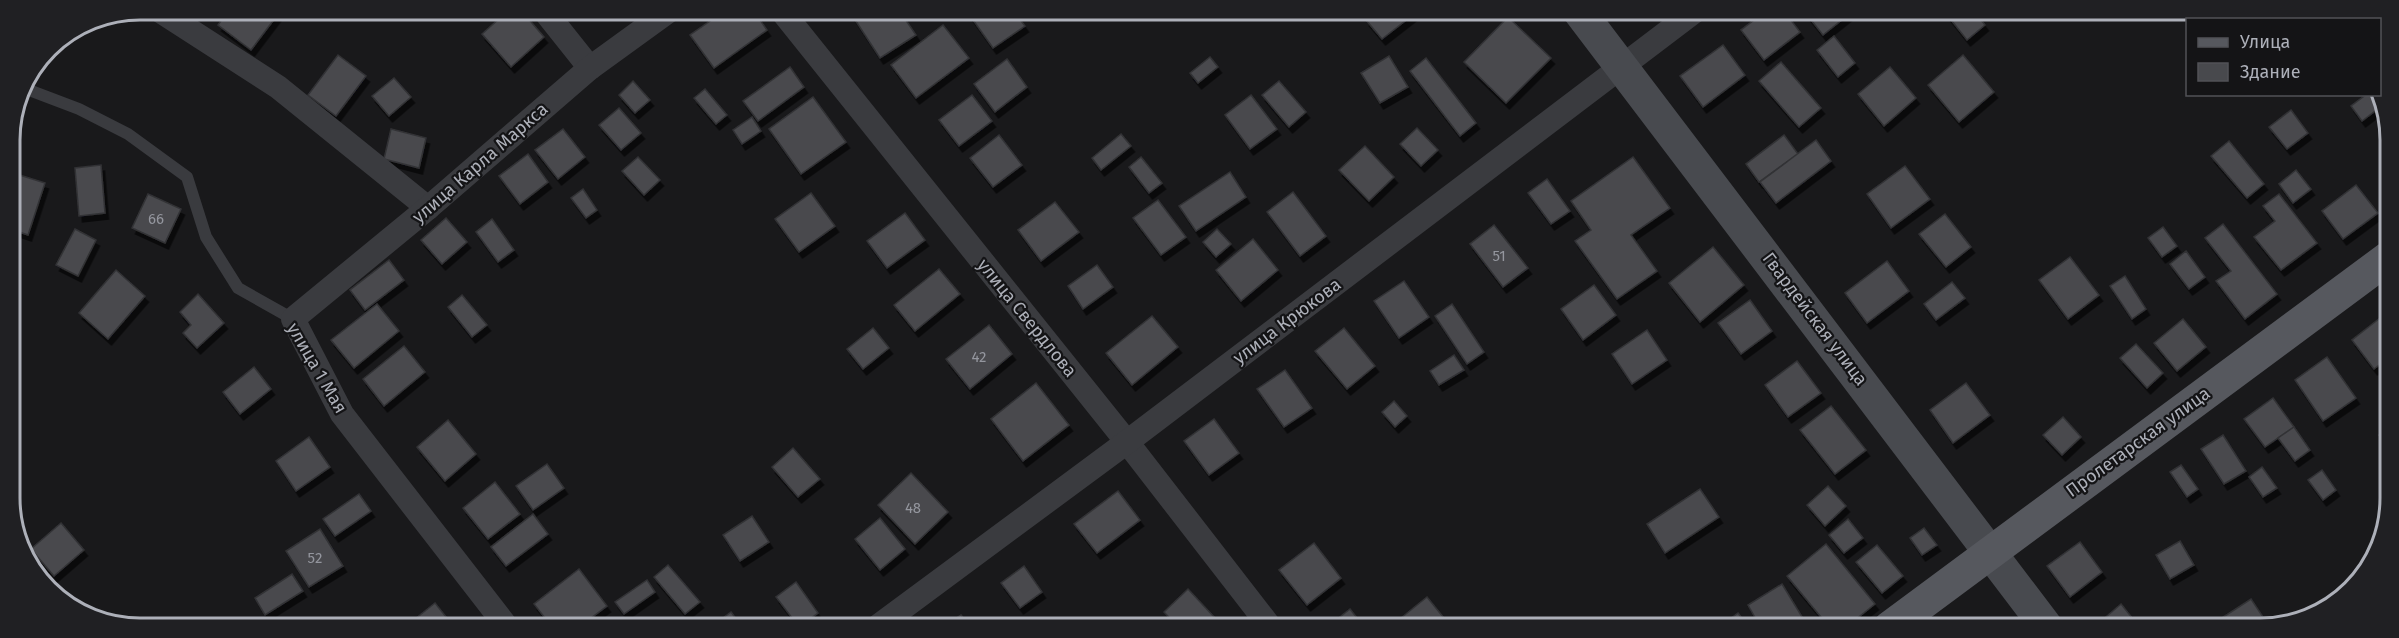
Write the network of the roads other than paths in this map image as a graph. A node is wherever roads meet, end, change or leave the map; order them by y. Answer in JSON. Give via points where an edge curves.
{"nodes":[{"id":1,"x":174,"y":20,"type":"edge"},
{"id":2,"x":552,"y":20,"type":"edge"},
{"id":3,"x":656,"y":20,"type":"edge"},
{"id":4,"x":789,"y":20,"type":"edge"},
{"id":5,"x":1586,"y":20,"type":"edge"},
{"id":6,"x":1684,"y":20,"type":"edge"},
{"id":7,"x":1624,"y":67,"type":"junction"},
{"id":8,"x":590,"y":68,"type":"junction"},
{"id":9,"x":30,"y":91,"type":"edge"},
{"id":10,"x":428,"y":208,"type":"junction"},
{"id":11,"x":2380,"y":264,"type":"edge"},
{"id":12,"x":293,"y":319,"type":"junction"},
{"id":13,"x":1127,"y":442,"type":"junction"},
{"id":14,"x":1990,"y":551,"type":"junction"},
{"id":15,"x":500,"y":618,"type":"edge"},
{"id":16,"x":889,"y":618,"type":"edge"},
{"id":17,"x":1263,"y":618,"type":"edge"},
{"id":18,"x":1902,"y":618,"type":"edge"},
{"id":19,"x":2041,"y":618,"type":"edge"}],
"edges":[{"from":1,"to":10,"type":"street","via":[[278,87]]},
{"from":2,"to":8,"type":"street"},
{"from":3,"to":8,"type":"street","name":"улица Карла Маркса"},
{"from":4,"to":13,"type":"street","name":"улица Свердлова"},
{"from":5,"to":7,"type":"street","name":"Гвардейская улица"},
{"from":6,"to":7,"type":"street","name":"улица Крюкова"},
{"from":7,"to":13,"type":"street","name":"улица Крюкова"},
{"from":7,"to":14,"type":"street","name":"Гвардейская улица"},
{"from":8,"to":10,"type":"street","name":"улица Карла Маркса"},
{"from":9,"to":12,"type":"lane","name":"улица 1 Мая","via":[[128,134],[187,177],[206,237],[238,288]]},
{"from":10,"to":12,"type":"street","name":"улица Карла Маркса"},
{"from":11,"to":14,"type":"main road","name":"Пролетарская улица"},
{"from":12,"to":15,"type":"street","name":"улица 1 Мая","via":[[342,414]]},
{"from":13,"to":16,"type":"street","name":"улица Крюкова"},
{"from":13,"to":17,"type":"street","name":"улица Свердлова"},
{"from":14,"to":18,"type":"main road","name":"Пролетарская улица"},
{"from":14,"to":19,"type":"street","name":"Гвардейская улица"}]}
